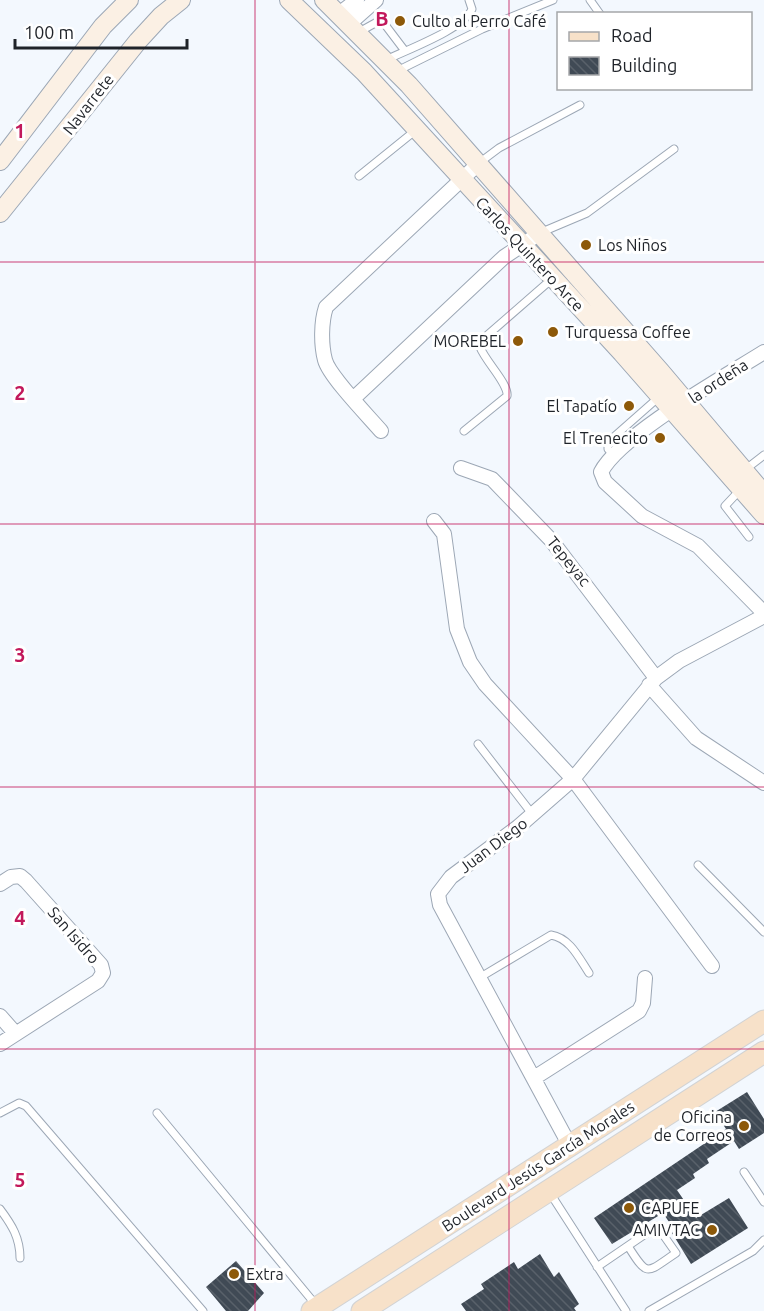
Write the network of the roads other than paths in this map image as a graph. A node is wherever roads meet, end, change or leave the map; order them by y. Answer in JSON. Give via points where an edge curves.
{"nodes":[{"id":1,"x":129,"y":0,"type":"edge"},
{"id":2,"x":181,"y":0,"type":"edge"},
{"id":3,"x":289,"y":0,"type":"edge"},
{"id":4,"x":324,"y":0,"type":"edge"},
{"id":5,"x":376,"y":0,"type":"edge"},
{"id":6,"x":469,"y":0,"type":"edge"},
{"id":7,"x":553,"y":0,"type":"edge"},
{"id":8,"x":353,"y":14,"type":"edge"},
{"id":9,"x":405,"y":51,"type":"junction"},
{"id":10,"x":391,"y":66,"type":"junction"},
{"id":11,"x":580,"y":105,"type":"dead end"},
{"id":12,"x":416,"y":129,"type":"junction"},
{"id":13,"x":674,"y":149,"type":"dead end"},
{"id":14,"x":0,"y":161,"type":"edge"},
{"id":15,"x":477,"y":165,"type":"junction"},
{"id":16,"x":359,"y":176,"type":"dead end"},
{"id":17,"x":462,"y":181,"type":"junction"},
{"id":18,"x":0,"y":213,"type":"edge"},
{"id":19,"x":540,"y":233,"type":"junction"},
{"id":20,"x":520,"y":244,"type":"junction"},
{"id":21,"x":553,"y":278,"type":"junction"},
{"id":22,"x":764,"y":352,"type":"edge"},
{"id":23,"x":667,"y":392,"type":"junction"},
{"id":24,"x":354,"y":398,"type":"junction"},
{"id":25,"x":679,"y":406,"type":"junction"},
{"id":26,"x":381,"y":431,"type":"dead end"},
{"id":27,"x":464,"y":431,"type":"dead end"},
{"id":28,"x":614,"y":456,"type":"junction"},
{"id":29,"x":764,"y":456,"type":"edge"},
{"id":30,"x":461,"y":468,"type":"dead end"},
{"id":31,"x":744,"y":471,"type":"junction"},
{"id":32,"x":741,"y":489,"type":"junction"},
{"id":33,"x":764,"y":495,"type":"edge"},
{"id":34,"x":764,"y":515,"type":"edge"},
{"id":35,"x":434,"y":521,"type":"dead end"},
{"id":36,"x":748,"y":537,"type":"dead end"},
{"id":37,"x":764,"y":615,"type":"edge"},
{"id":38,"x":653,"y":682,"type":"junction"},
{"id":39,"x":478,"y":744,"type":"dead end"},
{"id":40,"x":573,"y":779,"type":"junction"},
{"id":41,"x":764,"y":783,"type":"edge"},
{"id":42,"x":533,"y":815,"type":"junction"},
{"id":43,"x":698,"y":865,"type":"dead end"},
{"id":44,"x":0,"y":884,"type":"edge"},
{"id":45,"x":764,"y":932,"type":"edge"},
{"id":46,"x":712,"y":966,"type":"dead end"},
{"id":47,"x":589,"y":973,"type":"dead end"},
{"id":48,"x":479,"y":978,"type":"junction"},
{"id":49,"x":645,"y":978,"type":"dead end"},
{"id":50,"x":0,"y":1016,"type":"edge"},
{"id":51,"x":764,"y":1021,"type":"edge"},
{"id":52,"x":15,"y":1033,"type":"junction"},
{"id":53,"x":0,"y":1044,"type":"edge"},
{"id":54,"x":764,"y":1052,"type":"edge"},
{"id":55,"x":534,"y":1078,"type":"junction"},
{"id":56,"x":0,"y":1113,"type":"edge"},
{"id":57,"x":157,"y":1113,"type":"dead end"},
{"id":58,"x":570,"y":1146,"type":"junction"},
{"id":59,"x":744,"y":1172,"type":"dead end"},
{"id":60,"x":548,"y":1191,"type":"junction"},
{"id":61,"x":764,"y":1202,"type":"edge"},
{"id":62,"x":0,"y":1209,"type":"edge"},
{"id":63,"x":764,"y":1240,"type":"edge"},
{"id":64,"x":628,"y":1246,"type":"junction"},
{"id":65,"x":20,"y":1258,"type":"dead end"},
{"id":66,"x":597,"y":1266,"type":"junction"},
{"id":67,"x":315,"y":1309,"type":"edge"},
{"id":68,"x":203,"y":1311,"type":"edge"},
{"id":69,"x":362,"y":1311,"type":"edge"},
{"id":70,"x":626,"y":1311,"type":"edge"},
{"id":71,"x":649,"y":1311,"type":"edge"}],
"edges":[{"from":1,"to":14,"type":"main road","via":[[103,26]]},
{"from":2,"to":18,"type":"main road","name":"Navarrete","via":[[138,41]]},
{"from":3,"to":12,"type":"main road","name":"Carlos Quintero Arce"},
{"from":4,"to":8,"type":"main road","name":"Carlos Quintero Arce"},
{"from":5,"to":8,"type":"street"},
{"from":6,"to":9,"type":"lane","via":[[470,15]]},
{"from":7,"to":10,"type":"lane"},
{"from":8,"to":9,"type":"lane","via":[[383,22]]},
{"from":8,"to":10,"type":"main road","name":"Carlos Quintero Arce"},
{"from":9,"to":10,"type":"lane"},
{"from":10,"to":15,"type":"main road","name":"Carlos Quintero Arce"},
{"from":11,"to":15,"type":"lane","via":[[499,148]]},
{"from":12,"to":16,"type":"lane"},
{"from":12,"to":17,"type":"main road","name":"Carlos Quintero Arce"},
{"from":13,"to":19,"type":"lane","via":[[587,213]]},
{"from":15,"to":17,"type":"street"},
{"from":15,"to":19,"type":"main road","name":"Carlos Quintero Arce"},
{"from":17,"to":20,"type":"main road","name":"Carlos Quintero Arce"},
{"from":17,"to":24,"type":"street","via":[[326,307],[325,360]]},
{"from":19,"to":20,"type":"street"},
{"from":19,"to":23,"type":"main road","name":"Carlos Quintero Arce"},
{"from":20,"to":21,"type":"main road","name":"Carlos Quintero Arce"},
{"from":20,"to":24,"type":"street"},
{"from":21,"to":23,"type":"main road","name":"Carlos Quintero Arce"},
{"from":21,"to":27,"type":"lane","via":[[483,339],[480,347],[484,360],[505,385],[507,396]]},
{"from":22,"to":25,"type":"street","name":"la ordeña"},
{"from":23,"to":25,"type":"main road","name":"Carlos Quintero Arce"},
{"from":23,"to":28,"type":"lane","via":[[608,442]]},
{"from":24,"to":26,"type":"street"},
{"from":25,"to":28,"type":"street","name":"la ordeña"},
{"from":25,"to":31,"type":"main road","name":"Carlos Quintero Arce"},
{"from":25,"to":32,"type":"main road","name":"Carlos Quintero Arce"},
{"from":28,"to":37,"type":"street","via":[[601,472],[606,482],[642,516],[698,546]]},
{"from":29,"to":31,"type":"lane"},
{"from":30,"to":38,"type":"street","name":"Tepeyac","via":[[492,479],[552,540]]},
{"from":31,"to":33,"type":"main road","name":"Carlos Quintero Arce"},
{"from":32,"to":34,"type":"main road","name":"Carlos Quintero Arce"},
{"from":32,"to":36,"type":"lane","via":[[725,506]]},
{"from":35,"to":40,"type":"street","via":[[444,534],[457,629],[470,662],[485,684]]},
{"from":37,"to":38,"type":"street","name":"Juan Diego","via":[[679,661]]},
{"from":38,"to":40,"type":"street","name":"Juan Diego"},
{"from":38,"to":41,"type":"street","name":"Tepeyac","via":[[696,738]]},
{"from":39,"to":42,"type":"lane"},
{"from":40,"to":42,"type":"street","name":"Juan Diego"},
{"from":40,"to":46,"type":"street"},
{"from":42,"to":48,"type":"street","name":"Juan Diego","via":[[451,878],[438,894],[440,905]]},
{"from":43,"to":45,"type":"lane"},
{"from":44,"to":52,"type":"street","name":"San Isidro","via":[[10,877],[20,876],[26,881],[101,965],[103,973],[98,981]]},
{"from":47,"to":48,"type":"lane","via":[[568,943],[551,935]]},
{"from":48,"to":55,"type":"street","name":"Juan Diego"},
{"from":49,"to":55,"type":"street","via":[[644,1003],[639,1011]]},
{"from":50,"to":52,"type":"street"},
{"from":51,"to":58,"type":"main road","name":"Boulevard Jesús García Morales"},
{"from":52,"to":53,"type":"street","name":"San Isidro"},
{"from":54,"to":60,"type":"main road","name":"Boulevard Jesús García Morales"},
{"from":55,"to":58,"type":"street","name":"Juan Diego"},
{"from":56,"to":68,"type":"lane","via":[[19,1103],[26,1106]]},
{"from":57,"to":67,"type":"lane"},
{"from":58,"to":67,"type":"main road","name":"Boulevard Jesús García Morales"},
{"from":59,"to":61,"type":"lane"},
{"from":60,"to":66,"type":"lane"},
{"from":60,"to":69,"type":"main road","name":"Boulevard Jesús García Morales"},
{"from":62,"to":65,"type":"lane","via":[[13,1226]]},
{"from":63,"to":71,"type":"lane","via":[[753,1251]]},
{"from":64,"to":64,"type":"lane","via":[[657,1226],[676,1253],[651,1270],[641,1267]]},
{"from":64,"to":66,"type":"lane"},
{"from":66,"to":70,"type":"lane"}]}
